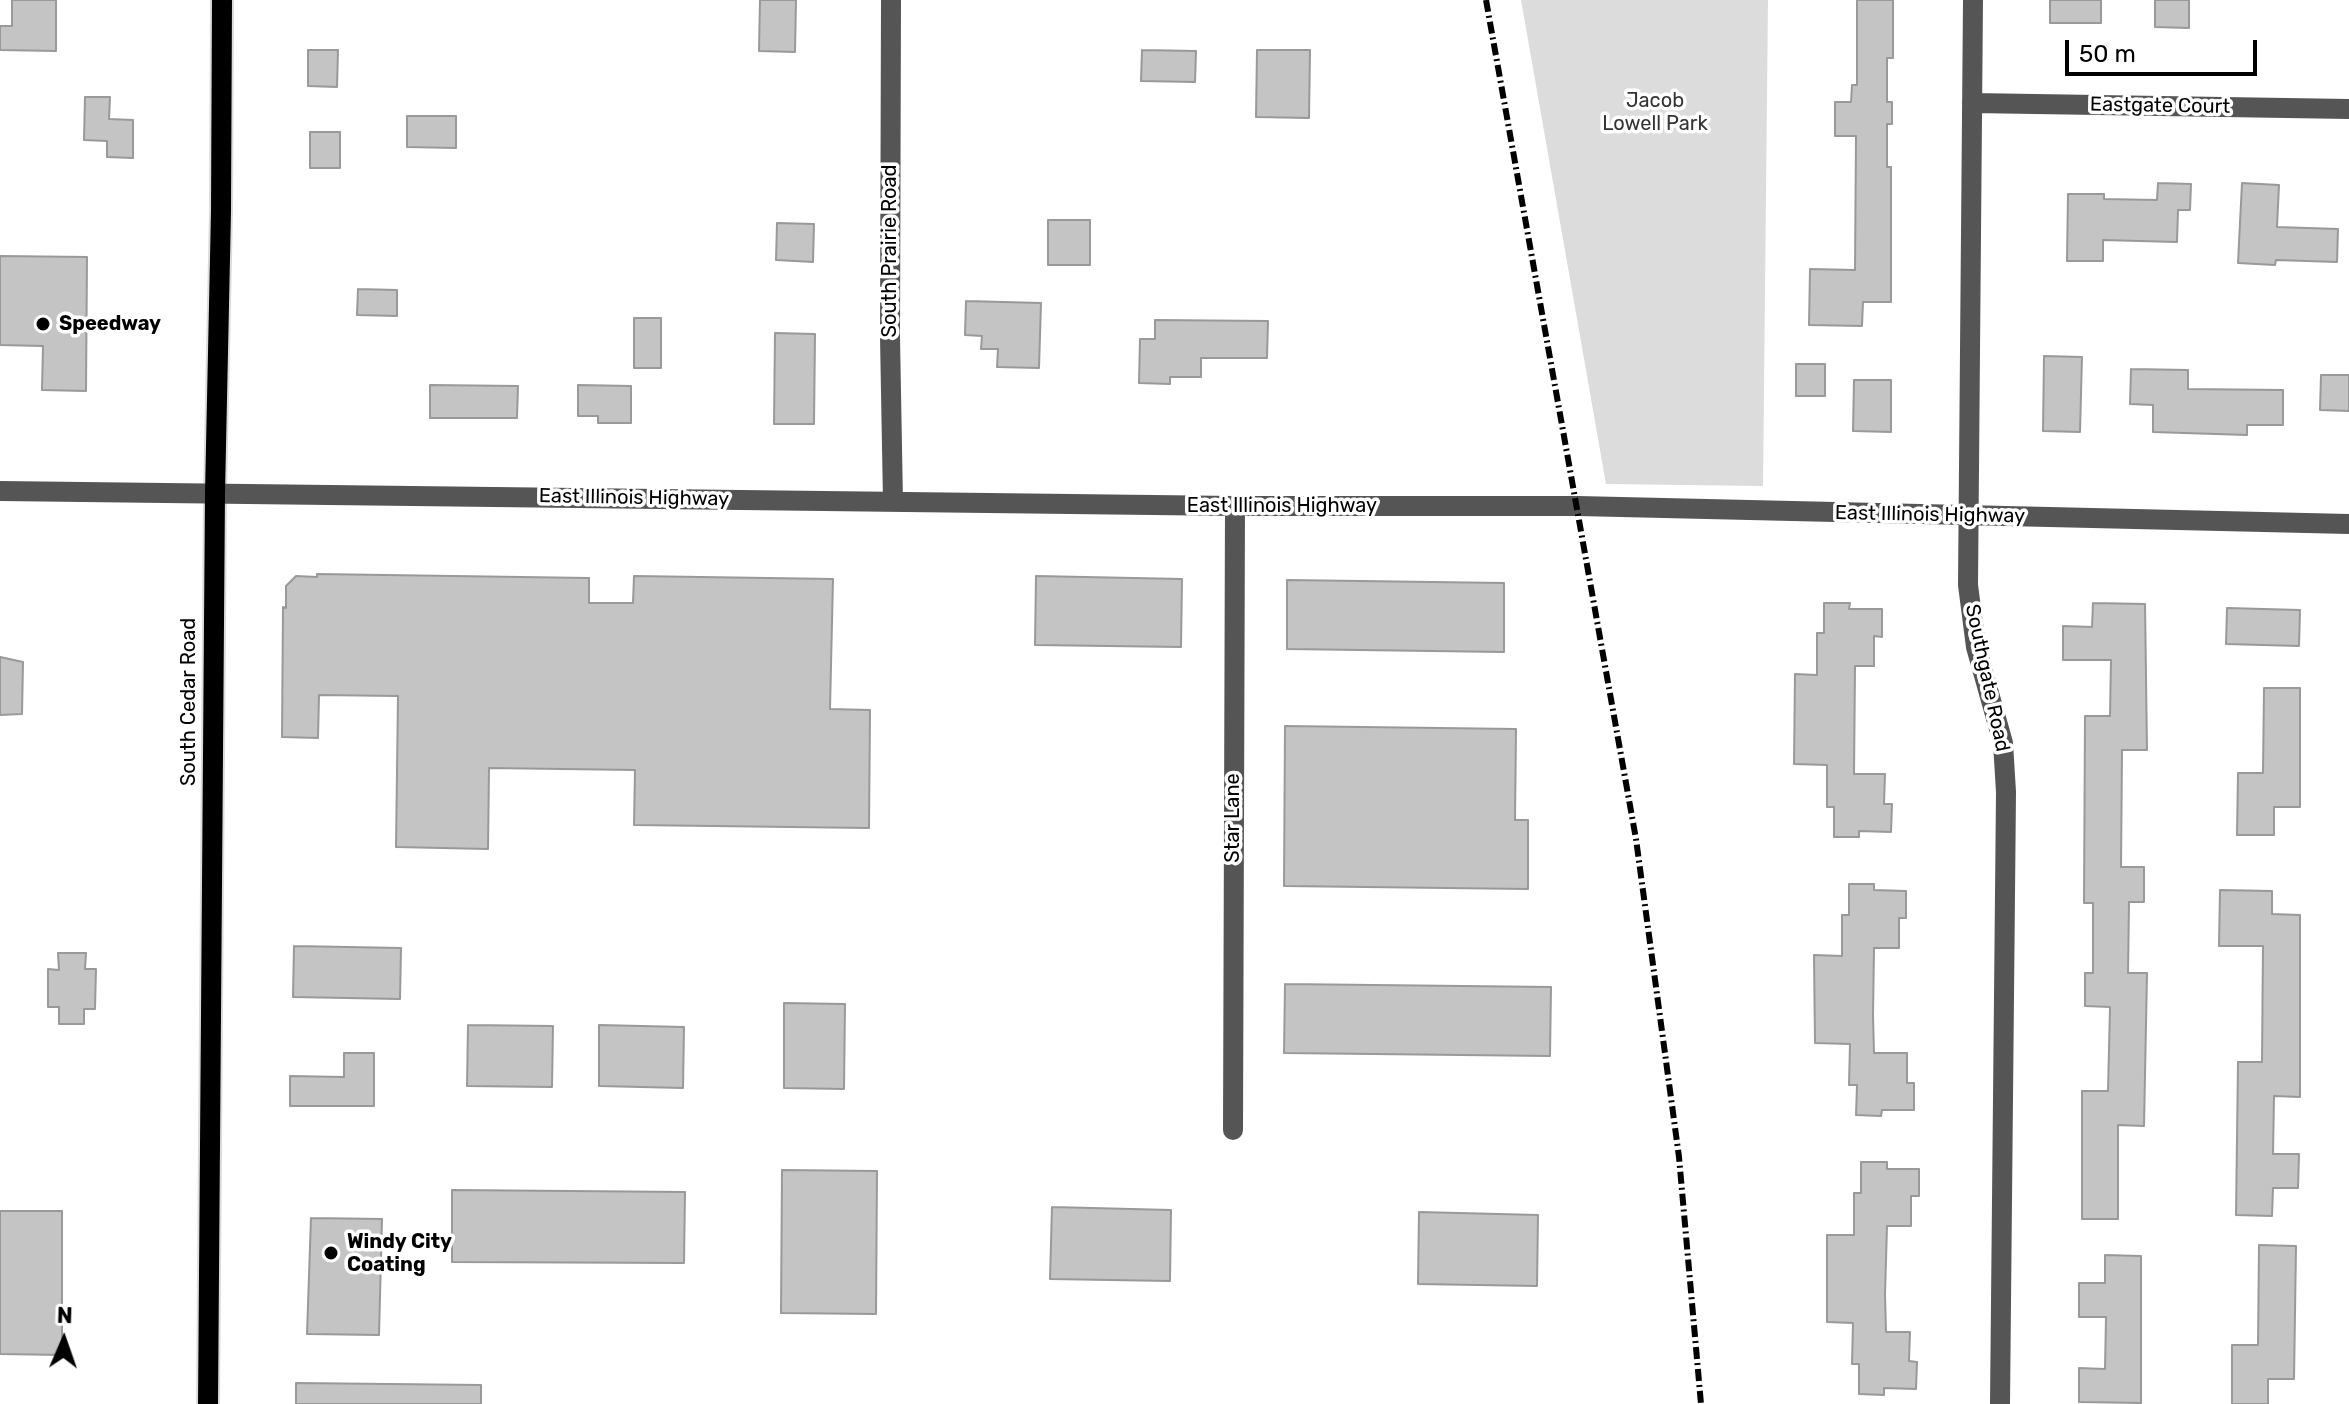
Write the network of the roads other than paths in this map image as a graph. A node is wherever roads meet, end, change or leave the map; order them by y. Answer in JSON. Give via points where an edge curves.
{"nodes":[{"id":1,"x":222,"y":0,"type":"edge"},
{"id":2,"x":891,"y":0,"type":"edge"},
{"id":3,"x":1973,"y":0,"type":"edge"},
{"id":4,"x":1972,"y":103,"type":"junction"},
{"id":5,"x":2349,"y":109,"type":"edge"},
{"id":6,"x":0,"y":491,"type":"edge"},
{"id":7,"x":215,"y":493,"type":"junction"},
{"id":8,"x":893,"y":502,"type":"junction"},
{"id":9,"x":1235,"y":506,"type":"junction"},
{"id":10,"x":1968,"y":516,"type":"junction"},
{"id":11,"x":2349,"y":524,"type":"edge"},
{"id":12,"x":1233,"y":1130,"type":"dead end"},
{"id":13,"x":208,"y":1404,"type":"edge"},
{"id":14,"x":2000,"y":1404,"type":"edge"}],
"edges":[{"from":1,"to":7,"type":"main road","name":"South Cedar Road"},
{"from":2,"to":8,"type":"street","name":"South Prairie Road"},
{"from":3,"to":4,"type":"street","name":"Southgate Road"},
{"from":4,"to":5,"type":"street","name":"Eastgate Court"},
{"from":4,"to":10,"type":"street","name":"Southgate Road"},
{"from":6,"to":7,"type":"street","name":"East Illinois Highway"},
{"from":7,"to":8,"type":"street","name":"East Illinois Highway"},
{"from":7,"to":13,"type":"main road","name":"South Cedar Road"},
{"from":8,"to":9,"type":"street","name":"East Illinois Highway"},
{"from":9,"to":10,"type":"street","name":"East Illinois Highway","via":[[1578,506]]},
{"from":9,"to":12,"type":"street","name":"Star Lane"},
{"from":10,"to":11,"type":"street","name":"East Illinois Highway"},
{"from":10,"to":14,"type":"street","name":"Southgate Road","via":[[1972,627],[2005,757]]}]}
